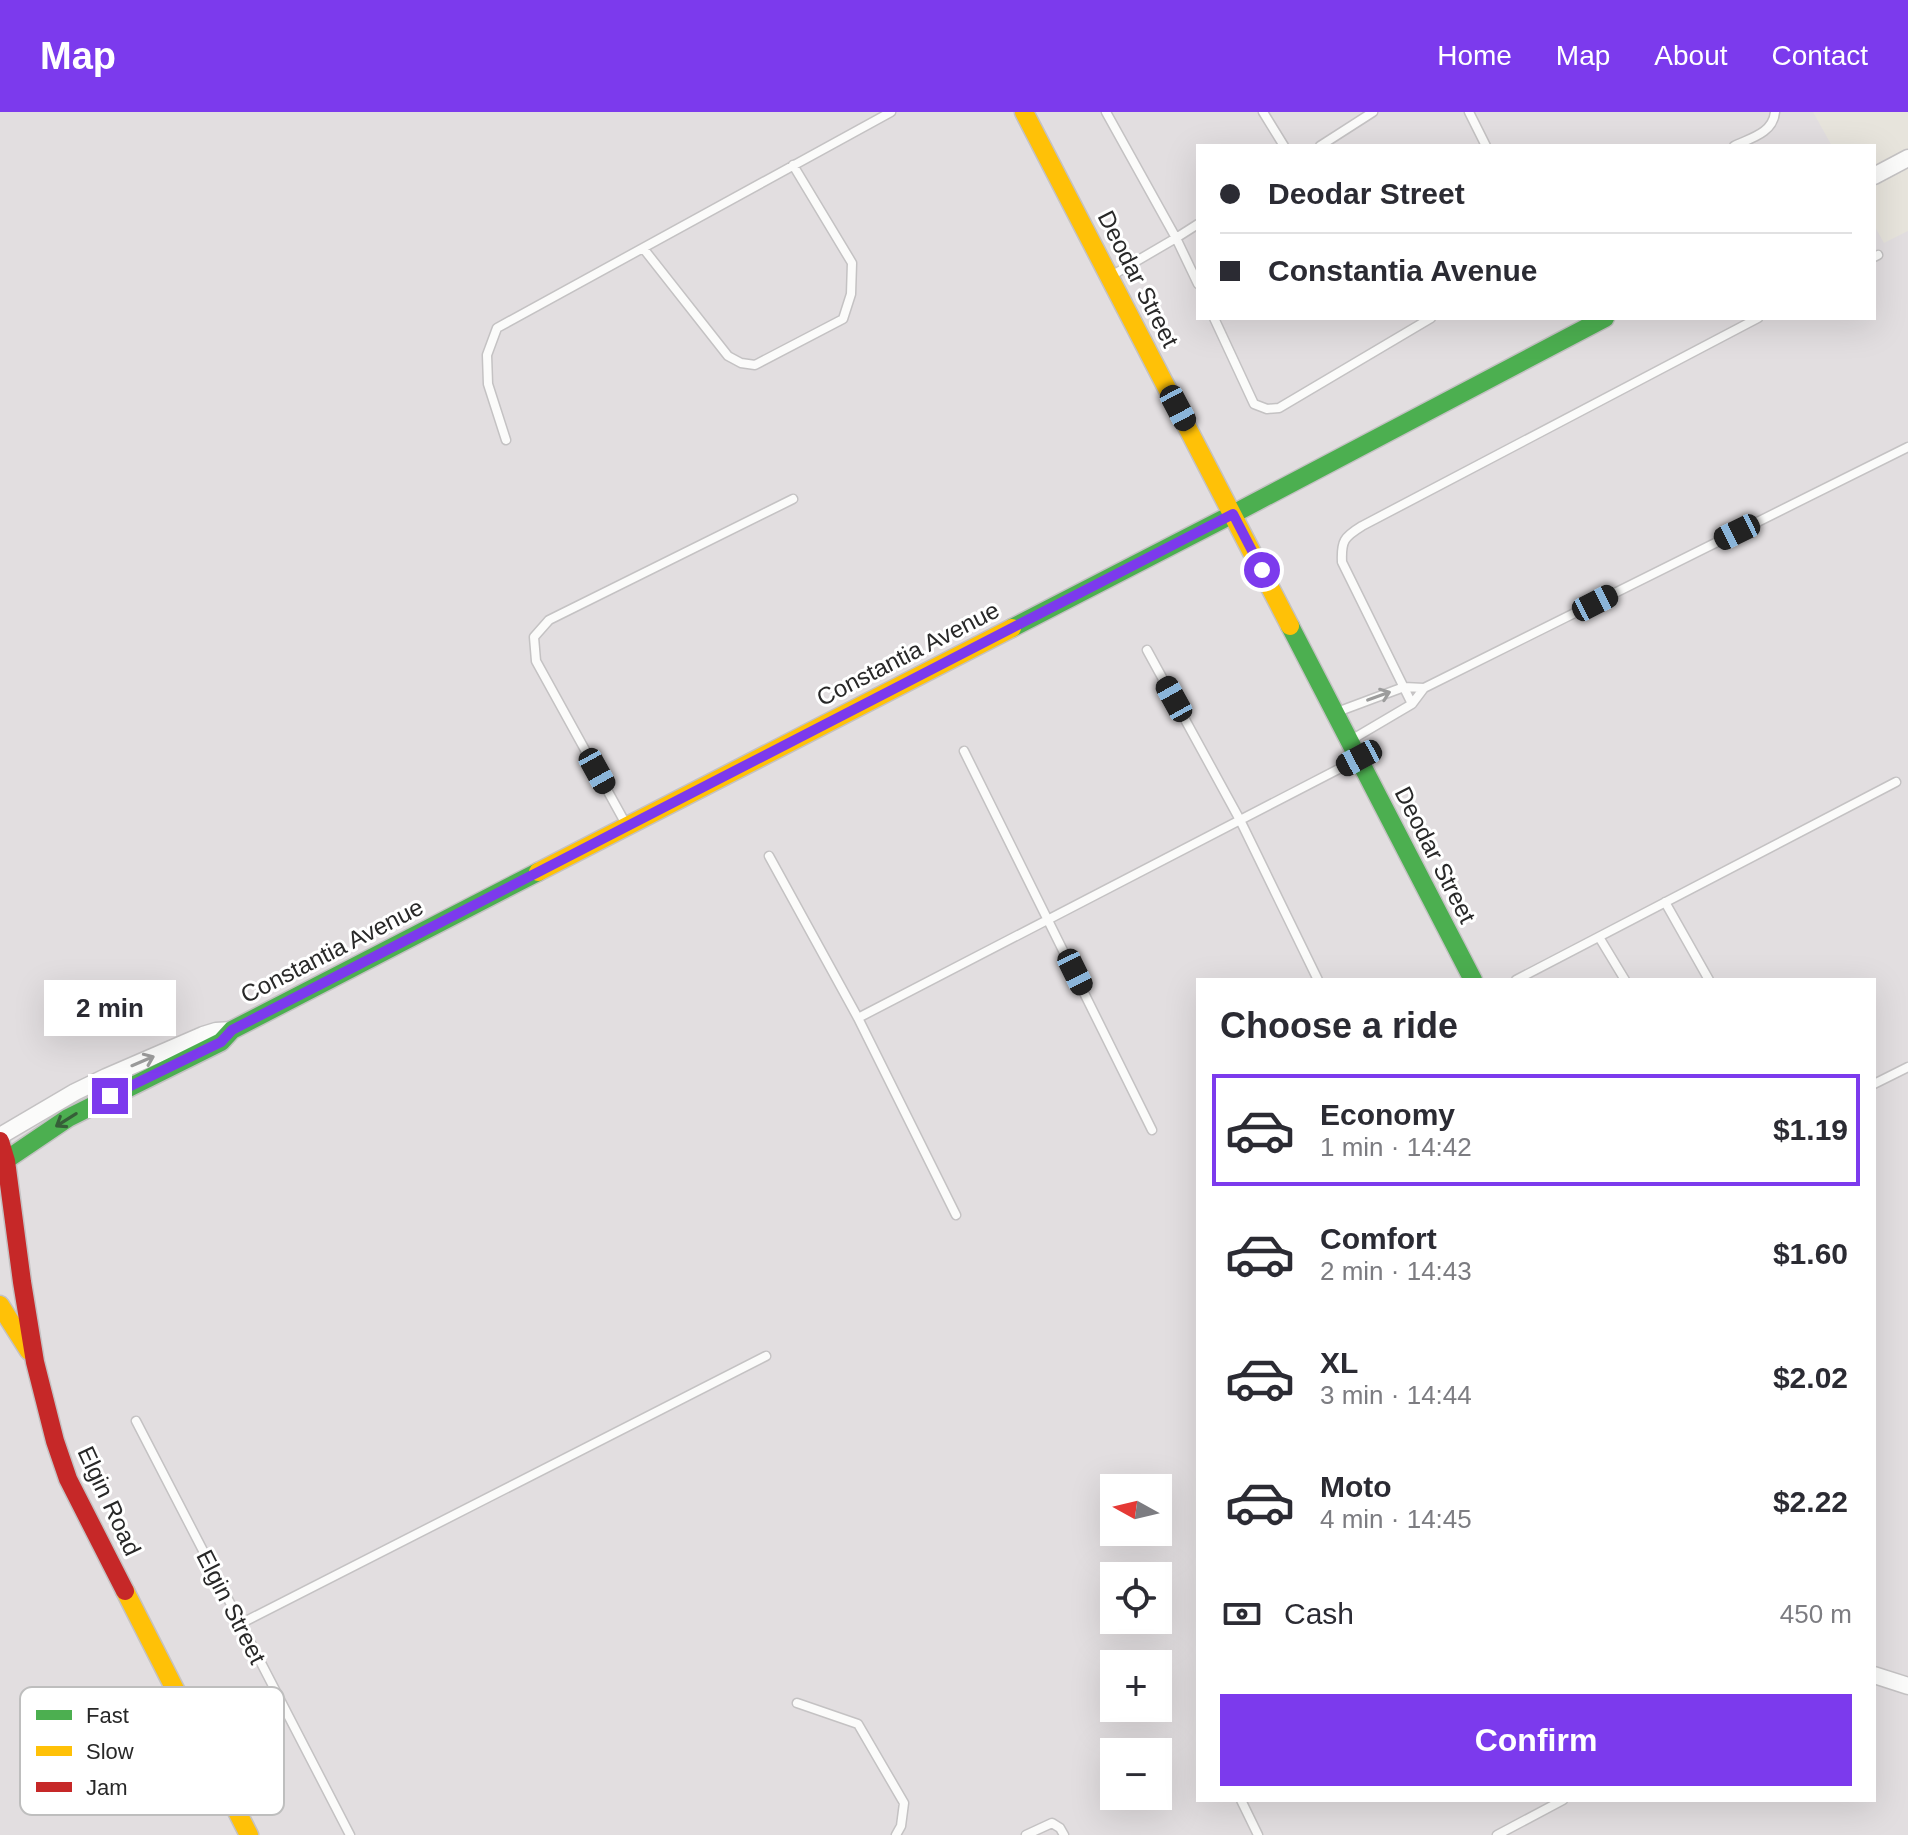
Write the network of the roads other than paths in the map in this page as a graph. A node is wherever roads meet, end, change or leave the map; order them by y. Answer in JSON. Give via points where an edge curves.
{"nodes":[{"id":1,"x":891,"y":112,"type":"edge"},
{"id":2,"x":1024,"y":112,"type":"edge"},
{"id":3,"x":1106,"y":112,"type":"edge"},
{"id":4,"x":1263,"y":112,"type":"edge"},
{"id":5,"x":1373,"y":112,"type":"edge"},
{"id":6,"x":1469,"y":112,"type":"edge"},
{"id":7,"x":1775,"y":112,"type":"edge"},
{"id":8,"x":1283,"y":144,"type":"edge"},
{"id":9,"x":1323,"y":144,"type":"edge"},
{"id":10,"x":1485,"y":144,"type":"edge"},
{"id":11,"x":1738,"y":144,"type":"edge"},
{"id":12,"x":1908,"y":158,"type":"edge"},
{"id":13,"x":793,"y":165,"type":"junction"},
{"id":14,"x":1876,"y":175,"type":"edge"},
{"id":15,"x":1196,"y":225,"type":"edge"},
{"id":16,"x":1176,"y":238,"type":"junction"},
{"id":17,"x":643,"y":248,"type":"junction"},
{"id":18,"x":1110,"y":277,"type":"junction"},
{"id":19,"x":1196,"y":280,"type":"edge"},
{"id":20,"x":1215,"y":320,"type":"edge"},
{"id":21,"x":1428,"y":320,"type":"edge"},
{"id":22,"x":1601,"y":320,"type":"edge"},
{"id":23,"x":1754,"y":320,"type":"edge"},
{"id":24,"x":506,"y":440,"type":"dead end"},
{"id":25,"x":1908,"y":447,"type":"edge"},
{"id":26,"x":793,"y":499,"type":"dead end"},
{"id":27,"x":1233,"y":514,"type":"junction"},
{"id":28,"x":1147,"y":650,"type":"dead end"},
{"id":29,"x":1404,"y":687,"type":"junction"},
{"id":30,"x":1424,"y":688,"type":"junction"},
{"id":31,"x":1412,"y":704,"type":"junction"},
{"id":32,"x":1335,"y":713,"type":"junction"},
{"id":33,"x":1350,"y":741,"type":"junction"},
{"id":34,"x":964,"y":751,"type":"dead end"},
{"id":35,"x":1359,"y":758,"type":"junction"},
{"id":36,"x":1896,"y":782,"type":"dead end"},
{"id":37,"x":1240,"y":820,"type":"junction"},
{"id":38,"x":627,"y":826,"type":"junction"},
{"id":39,"x":769,"y":856,"type":"dead end"},
{"id":40,"x":1665,"y":902,"type":"junction"},
{"id":41,"x":1049,"y":919,"type":"junction"},
{"id":42,"x":1599,"y":937,"type":"junction"},
{"id":43,"x":1317,"y":978,"type":"edge"},
{"id":44,"x":1472,"y":978,"type":"edge"},
{"id":45,"x":1520,"y":978,"type":"edge"},
{"id":46,"x":1624,"y":978,"type":"edge"},
{"id":47,"x":1708,"y":978,"type":"edge"},
{"id":48,"x":858,"y":1018,"type":"junction"},
{"id":49,"x":232,"y":1030,"type":"junction"},
{"id":50,"x":1908,"y":1067,"type":"edge"},
{"id":51,"x":1876,"y":1083,"type":"edge"},
{"id":52,"x":1152,"y":1130,"type":"dead end"},
{"id":53,"x":0,"y":1138,"type":"edge"},
{"id":54,"x":3,"y":1163,"type":"edge"},
{"id":55,"x":956,"y":1215,"type":"dead end"},
{"id":56,"x":0,"y":1305,"type":"edge"},
{"id":57,"x":766,"y":1356,"type":"dead end"},
{"id":58,"x":33,"y":1359,"type":"junction"},
{"id":59,"x":136,"y":1421,"type":"dead end"},
{"id":60,"x":240,"y":1624,"type":"junction"},
{"id":61,"x":1876,"y":1676,"type":"edge"},
{"id":62,"x":1908,"y":1686,"type":"edge"},
{"id":63,"x":174,"y":1687,"type":"edge"},
{"id":64,"x":273,"y":1687,"type":"edge"},
{"id":65,"x":797,"y":1703,"type":"dead end"},
{"id":66,"x":284,"y":1708,"type":"edge"},
{"id":67,"x":1242,"y":1802,"type":"edge"},
{"id":68,"x":1559,"y":1802,"type":"edge"},
{"id":69,"x":239,"y":1815,"type":"edge"},
{"id":70,"x":249,"y":1835,"type":"edge"},
{"id":71,"x":350,"y":1835,"type":"edge"},
{"id":72,"x":896,"y":1835,"type":"edge"},
{"id":73,"x":1026,"y":1835,"type":"edge"},
{"id":74,"x":1064,"y":1835,"type":"edge"},
{"id":75,"x":1258,"y":1835,"type":"edge"},
{"id":76,"x":1497,"y":1835,"type":"edge"}],
"edges":[{"from":1,"to":13,"type":"lane"},
{"from":2,"to":18,"type":"street","name":"Deodar Street"},
{"from":3,"to":16,"type":"lane"},
{"from":4,"to":8,"type":"lane"},
{"from":5,"to":9,"type":"lane"},
{"from":6,"to":10,"type":"lane"},
{"from":7,"to":11,"type":"lane","via":[[1765,132]]},
{"from":12,"to":14,"type":"street"},
{"from":13,"to":17,"type":"lane"},
{"from":13,"to":17,"type":"lane","via":[[852,263],[843,319],[755,365],[741,363],[728,356]]},
{"from":15,"to":16,"type":"lane"},
{"from":16,"to":18,"type":"lane"},
{"from":16,"to":19,"type":"lane"},
{"from":17,"to":24,"type":"lane","via":[[497,328],[487,355],[488,384]]},
{"from":18,"to":27,"type":"street","name":"Deodar Street"},
{"from":20,"to":21,"type":"lane","via":[[1254,404],[1267,409],[1279,408]]},
{"from":22,"to":27,"type":"street","name":"Constantia Avenue"},
{"from":23,"to":29,"type":"lane","via":[[1347,535],[1342,562]]},
{"from":25,"to":30,"type":"lane"},
{"from":26,"to":38,"type":"lane","via":[[549,620],[534,637],[536,661]]},
{"from":27,"to":32,"type":"street","name":"Deodar Street"},
{"from":27,"to":38,"type":"street","name":"Constantia Avenue"},
{"from":28,"to":37,"type":"lane"},
{"from":29,"to":30,"type":"lane"},
{"from":29,"to":31,"type":"lane"},
{"from":32,"to":29,"type":"lane","one_way":true},
{"from":30,"to":31,"type":"lane"},
{"from":31,"to":33,"type":"lane"},
{"from":32,"to":33,"type":"street","name":"Deodar Street"},
{"from":33,"to":35,"type":"street","name":"Deodar Street"},
{"from":34,"to":41,"type":"lane"},
{"from":35,"to":37,"type":"lane"},
{"from":35,"to":44,"type":"street","name":"Deodar Street"},
{"from":36,"to":40,"type":"lane"},
{"from":37,"to":41,"type":"lane"},
{"from":37,"to":43,"type":"lane"},
{"from":38,"to":49,"type":"street","name":"Constantia Avenue"},
{"from":39,"to":48,"type":"lane"},
{"from":40,"to":42,"type":"lane"},
{"from":40,"to":47,"type":"lane"},
{"from":41,"to":48,"type":"lane"},
{"from":41,"to":52,"type":"lane"},
{"from":42,"to":45,"type":"lane"},
{"from":42,"to":46,"type":"lane"},
{"from":48,"to":55,"type":"lane"},
{"from":53,"to":49,"type":"street","name":"Constantia Avenue","one_way":true,"via":[[106,1077],[203,1035]]},
{"from":49,"to":54,"type":"street","name":"Constantia Avenue","one_way":true,"via":[[221,1042],[68,1118]]},
{"from":50,"to":51,"type":"lane"},
{"from":53,"to":54,"type":"street","name":"Elgin Road"},
{"from":54,"to":58,"type":"street","name":"Elgin Road"},
{"from":56,"to":58,"type":"street"},
{"from":57,"to":60,"type":"lane"},
{"from":58,"to":63,"type":"street","name":"Elgin Road","via":[[68,1479]]},
{"from":59,"to":60,"type":"lane","name":"Elgin Street"},
{"from":60,"to":64,"type":"lane","name":"Elgin Street"},
{"from":61,"to":62,"type":"street"},
{"from":65,"to":72,"type":"lane","via":[[858,1724],[904,1803]]},
{"from":66,"to":71,"type":"lane","name":"Elgin Street"},
{"from":67,"to":75,"type":"lane"},
{"from":68,"to":76,"type":"lane"},
{"from":69,"to":70,"type":"street","name":"Elgin Road"},
{"from":73,"to":74,"type":"lane","via":[[1052,1823]]}]}
